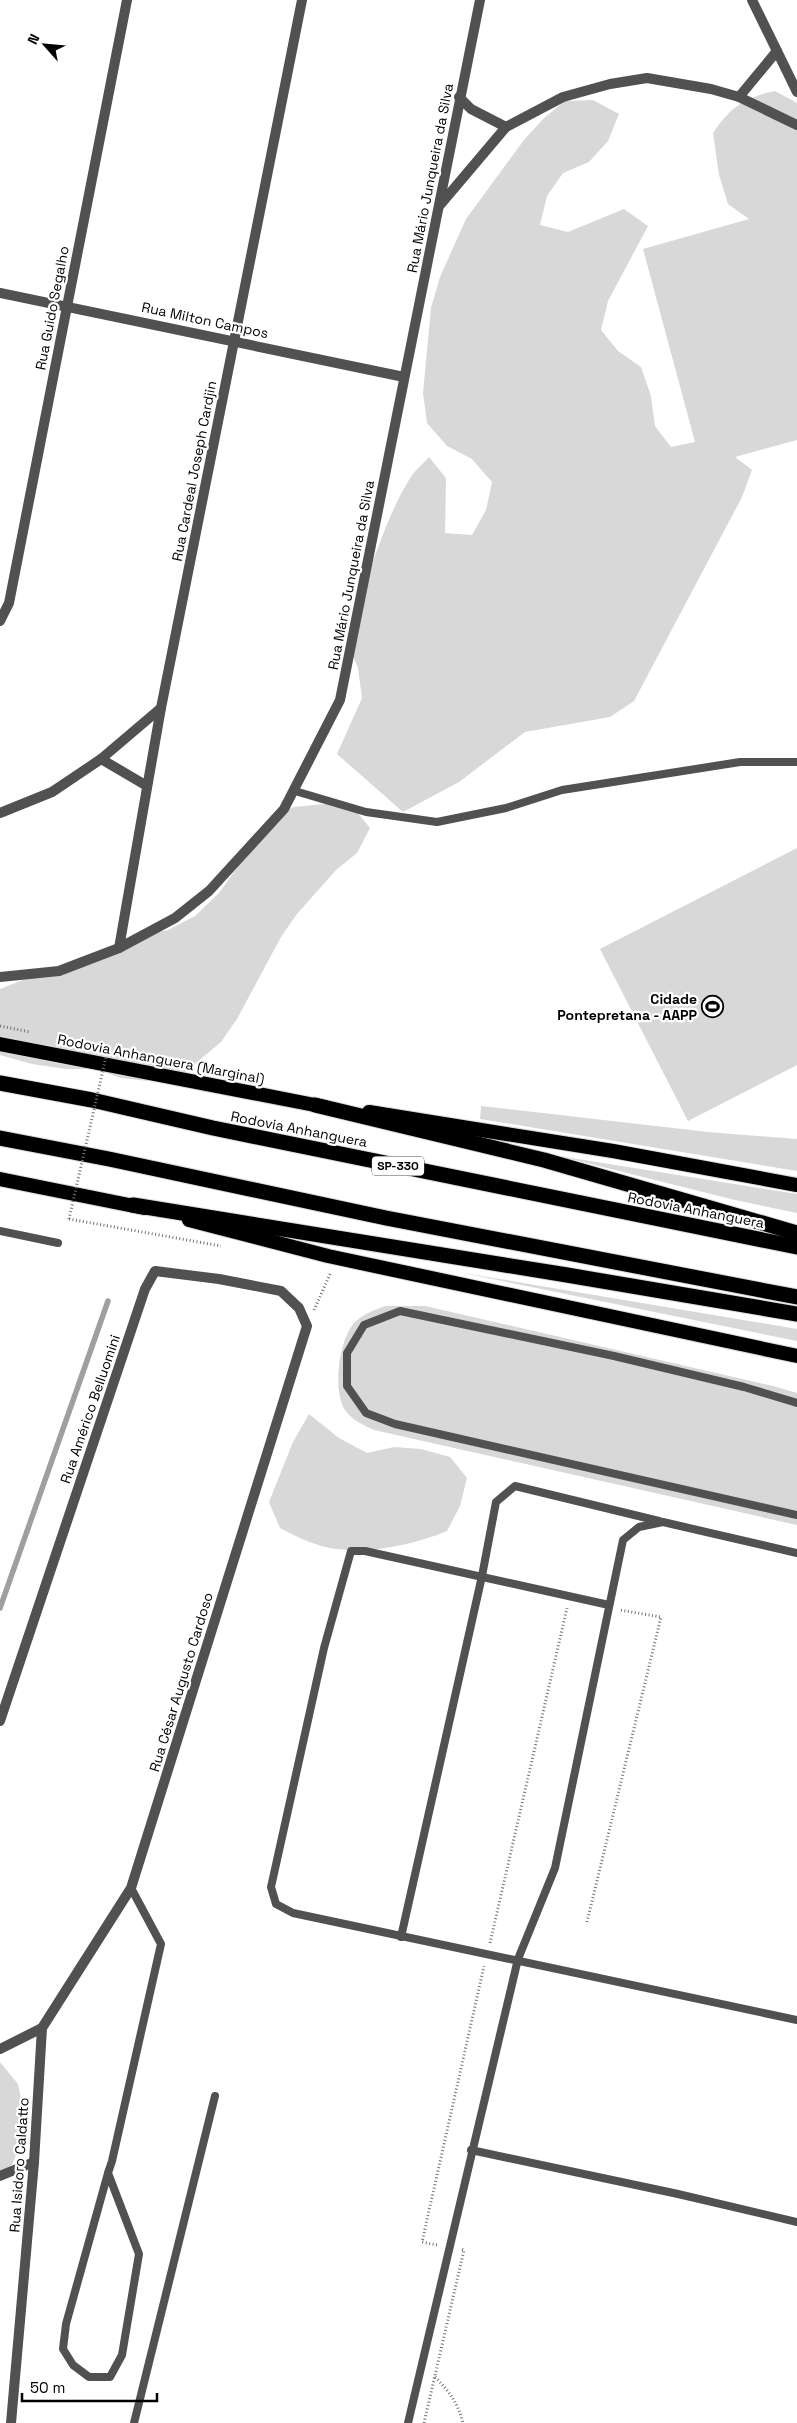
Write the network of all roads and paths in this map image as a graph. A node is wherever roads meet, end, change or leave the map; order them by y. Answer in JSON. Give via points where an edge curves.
{"nodes":[{"id":1,"x":126,"y":0,"type":"edge"},
{"id":2,"x":302,"y":0,"type":"edge"},
{"id":3,"x":480,"y":0,"type":"edge"},
{"id":4,"x":752,"y":0,"type":"edge"},
{"id":5,"x":777,"y":51,"type":"junction"},
{"id":6,"x":797,"y":92,"type":"edge"},
{"id":7,"x":460,"y":97,"type":"junction"},
{"id":8,"x":739,"y":97,"type":"junction"},
{"id":9,"x":797,"y":125,"type":"edge"},
{"id":10,"x":506,"y":127,"type":"junction"},
{"id":11,"x":439,"y":205,"type":"junction"},
{"id":12,"x":0,"y":293,"type":"edge"},
{"id":13,"x":66,"y":306,"type":"junction"},
{"id":14,"x":234,"y":340,"type":"junction"},
{"id":15,"x":404,"y":377,"type":"junction"},
{"id":16,"x":0,"y":620,"type":"edge"},
{"id":17,"x":161,"y":708,"type":"junction"},
{"id":18,"x":101,"y":759,"type":"junction"},
{"id":19,"x":797,"y":762,"type":"edge"},
{"id":20,"x":147,"y":786,"type":"junction"},
{"id":21,"x":294,"y":791,"type":"junction"},
{"id":22,"x":0,"y":813,"type":"edge"},
{"id":23,"x":119,"y":948,"type":"junction"},
{"id":24,"x":0,"y":977,"type":"edge"},
{"id":25,"x":0,"y":1044,"type":"edge"},
{"id":26,"x":108,"y":1048,"type":"dead end"},
{"id":27,"x":0,"y":1083,"type":"edge"},
{"id":28,"x":315,"y":1105,"type":"junction"},
{"id":29,"x":0,"y":1138,"type":"edge"},
{"id":30,"x":0,"y":1179,"type":"edge"},
{"id":31,"x":797,"y":1185,"type":"edge"},
{"id":32,"x":133,"y":1205,"type":"junction"},
{"id":33,"x":0,"y":1231,"type":"edge"},
{"id":34,"x":797,"y":1233,"type":"edge"},
{"id":35,"x":58,"y":1243,"type":"dead end"},
{"id":36,"x":797,"y":1247,"type":"edge"},
{"id":37,"x":228,"y":1248,"type":"dead end"},
{"id":38,"x":323,"y":1269,"type":"dead end"},
{"id":39,"x":797,"y":1297,"type":"edge"},
{"id":40,"x":797,"y":1314,"type":"edge"},
{"id":41,"x":307,"y":1326,"type":"junction"},
{"id":42,"x":797,"y":1356,"type":"edge"},
{"id":43,"x":797,"y":1403,"type":"edge"},
{"id":44,"x":797,"y":1515,"type":"edge"},
{"id":45,"x":663,"y":1522,"type":"junction"},
{"id":46,"x":797,"y":1552,"type":"edge"},
{"id":47,"x":482,"y":1576,"type":"junction"},
{"id":48,"x":609,"y":1605,"type":"junction"},
{"id":49,"x":0,"y":1721,"type":"edge"},
{"id":50,"x":131,"y":1888,"type":"junction"},
{"id":51,"x":402,"y":1937,"type":"junction"},
{"id":52,"x":518,"y":1959,"type":"junction"},
{"id":53,"x":797,"y":2020,"type":"edge"},
{"id":54,"x":42,"y":2028,"type":"junction"},
{"id":55,"x":0,"y":2049,"type":"edge"},
{"id":56,"x":215,"y":2096,"type":"dead end"},
{"id":57,"x":471,"y":2150,"type":"junction"},
{"id":58,"x":34,"y":2162,"type":"junction"},
{"id":59,"x":108,"y":2172,"type":"junction"},
{"id":60,"x":0,"y":2176,"type":"edge"},
{"id":61,"x":797,"y":2222,"type":"edge"},
{"id":62,"x":435,"y":2376,"type":"dead end"},
{"id":63,"x":11,"y":2423,"type":"edge"},
{"id":64,"x":134,"y":2423,"type":"edge"},
{"id":65,"x":408,"y":2423,"type":"edge"},
{"id":66,"x":463,"y":2423,"type":"edge"}],
"edges":[{"from":1,"to":13,"type":"street","name":"Rua Guido Segalho"},
{"from":2,"to":14,"type":"street","name":"Rua Cardeal Joseph Cardjin"},
{"from":3,"to":7,"type":"street","name":"Rua Mário Junqueira da Silva"},
{"from":4,"to":5,"type":"street"},
{"from":5,"to":6,"type":"street"},
{"from":5,"to":8,"type":"street"},
{"from":7,"to":10,"type":"street","via":[[471,109]]},
{"from":7,"to":11,"type":"street","name":"Rua Mário Junqueira da Silva"},
{"from":8,"to":9,"type":"street"},
{"from":8,"to":10,"type":"street","via":[[647,78],[563,97]]},
{"from":10,"to":11,"type":"street"},
{"from":11,"to":15,"type":"street","name":"Rua Mário Junqueira da Silva"},
{"from":12,"to":13,"type":"street","name":"Rua Milton Campos"},
{"from":13,"to":14,"type":"street","name":"Rua Milton Campos"},
{"from":13,"to":16,"type":"street","name":"Rua Guido Segalho","via":[[8,603]]},
{"from":14,"to":15,"type":"street","name":"Rua Milton Campos"},
{"from":14,"to":17,"type":"street","name":"Rua Cardeal Joseph Cardjin"},
{"from":15,"to":21,"type":"street","name":"Rua Mário Junqueira da Silva","via":[[340,700]]},
{"from":17,"to":18,"type":"street"},
{"from":17,"to":20,"type":"street","name":"Rua Cardeal Joseph Cardjin"},
{"from":18,"to":20,"type":"street"},
{"from":18,"to":22,"type":"street","via":[[52,792]]},
{"from":19,"to":21,"type":"lane","via":[[740,762],[562,790],[506,808],[437,822],[366,812]]},
{"from":20,"to":23,"type":"street","name":"Rua Cardeal Joseph Cardjin"},
{"from":21,"to":23,"type":"street","name":"Rua Mário Junqueira da Silva","via":[[284,809],[209,891],[175,918]]},
{"from":23,"to":24,"type":"street","name":"Rua Mário Junqueira da Silva","via":[[59,971]]},
{"from":25,"to":28,"type":"highway","name":"Rodovia Anhanguera (Marginal)"},
{"from":26,"to":37,"type":"path","bridge":true,"via":[[69,1220]]},
{"from":27,"to":36,"type":"highway","name":"Rodovia Anhanguera","number":"SP-330"},
{"from":28,"to":31,"type":"highway","name":"Rodovia Anhanguera (Marginal)","via":[[442,1123]]},
{"from":28,"to":34,"type":"highway","via":[[544,1160]]},
{"from":29,"to":39,"type":"highway","via":[[386,1218]]},
{"from":30,"to":32,"type":"highway"},
{"from":32,"to":40,"type":"highway"},
{"from":32,"to":42,"type":"highway","via":[[328,1256]]},
{"from":33,"to":35,"type":"lane"},
{"from":38,"to":41,"type":"path","via":[[331,1272]]},
{"from":41,"to":49,"type":"street","name":"Rua Américo Belluomini","via":[[299,1308],[281,1291],[155,1271],[145,1289]]},
{"from":41,"to":50,"type":"street","name":"Rua César Augusto Cardoso"},
{"from":43,"to":44,"type":"lane","via":[[614,1356],[400,1311],[364,1325],[347,1353],[347,1386],[366,1413],[395,1424]]},
{"from":45,"to":46,"type":"lane"},
{"from":45,"to":47,"type":"lane","via":[[515,1486],[496,1502]]},
{"from":45,"to":48,"type":"lane","via":[[639,1527],[623,1540]]},
{"from":47,"to":48,"type":"lane"},
{"from":47,"to":51,"type":"lane"},
{"from":47,"to":51,"type":"lane","via":[[366,1551],[351,1551],[324,1648],[271,1887],[276,1904],[293,1913]]},
{"from":48,"to":52,"type":"lane","via":[[555,1868]]},
{"from":50,"to":54,"type":"street","name":"Rua César Augusto Cardoso"},
{"from":50,"to":59,"type":"lane","via":[[161,1944]]},
{"from":51,"to":52,"type":"lane"},
{"from":52,"to":53,"type":"lane"},
{"from":52,"to":57,"type":"lane"},
{"from":54,"to":55,"type":"street"},
{"from":54,"to":58,"type":"street","name":"Rua Isidoro Caldatto"},
{"from":56,"to":64,"type":"lane"},
{"from":57,"to":61,"type":"lane"},
{"from":57,"to":65,"type":"lane"},
{"from":58,"to":60,"type":"street"},
{"from":58,"to":63,"type":"street","name":"Rua Isidoro Caldatto"},
{"from":59,"to":59,"type":"lane","via":[[139,2254],[122,2355],[110,2377],[89,2377],[73,2365],[63,2348],[66,2324]]},
{"from":62,"to":66,"type":"path","via":[[449,2391]]}]}
